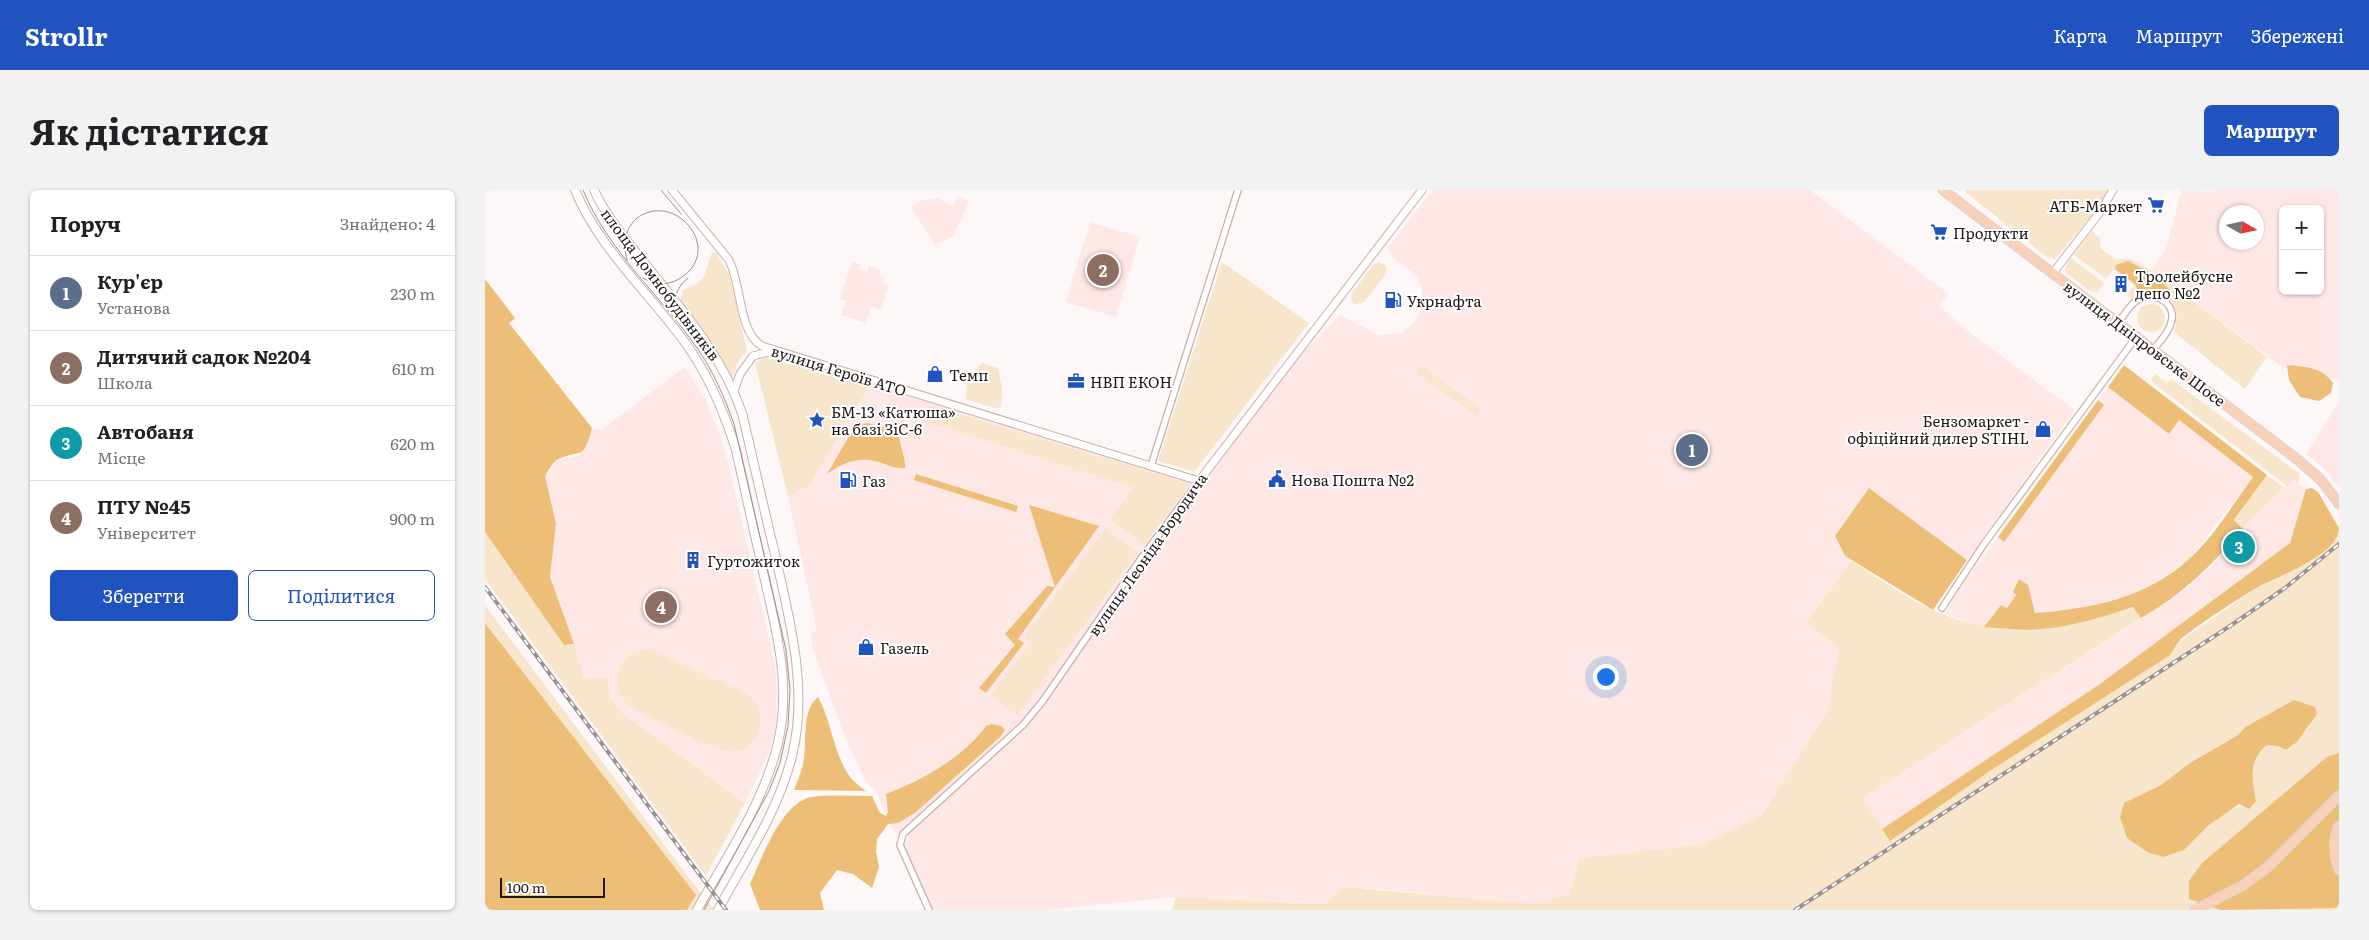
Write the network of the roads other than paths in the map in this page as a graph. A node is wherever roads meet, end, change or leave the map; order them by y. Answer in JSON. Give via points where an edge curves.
{"nodes":[{"id":1,"x":575,"y":190,"type":"edge"},
{"id":2,"x":594,"y":190,"type":"edge"},
{"id":3,"x":672,"y":190,"type":"edge"},
{"id":4,"x":1238,"y":190,"type":"edge"},
{"id":5,"x":1422,"y":190,"type":"edge"},
{"id":6,"x":1943,"y":190,"type":"edge"},
{"id":7,"x":2113,"y":190,"type":"edge"},
{"id":8,"x":2053,"y":273,"type":"junction"},
{"id":9,"x":2119,"y":322,"type":"junction"},
{"id":10,"x":2137,"y":336,"type":"junction"},
{"id":11,"x":2154,"y":349,"type":"junction"},
{"id":12,"x":776,"y":351,"type":"junction"},
{"id":13,"x":734,"y":391,"type":"junction"},
{"id":14,"x":1151,"y":466,"type":"junction"},
{"id":15,"x":1199,"y":481,"type":"junction"},
{"id":16,"x":2339,"y":504,"type":"edge"},
{"id":17,"x":1942,"y":608,"type":"dead end"},
{"id":18,"x":2339,"y":796,"type":"edge"},
{"id":19,"x":2339,"y":826,"type":"edge"},
{"id":20,"x":2339,"y":870,"type":"edge"},
{"id":21,"x":697,"y":910,"type":"edge"},
{"id":22,"x":718,"y":910,"type":"edge"},
{"id":23,"x":929,"y":910,"type":"edge"},
{"id":24,"x":2195,"y":910,"type":"edge"}],
"edges":[{"from":1,"to":21,"type":"main road","name":"площа Домнобудівників","via":[[598,234],[684,340],[709,381],[726,418],[781,652],[785,688],[777,747],[751,812]]},
{"from":2,"to":13,"type":"main road","name":"площа Домнобудівників","via":[[612,222],[710,346]]},
{"from":3,"to":12,"type":"street","name":"вулиця Героїв АТО","via":[[733,267],[751,337]]},
{"from":4,"to":14,"type":"street"},
{"from":5,"to":15,"type":"street","name":"вулиця Леоніда Бородича"},
{"from":6,"to":8,"type":"main road","name":"вулиця Дніпровське Шосе"},
{"from":7,"to":8,"type":"street"},
{"from":8,"to":9,"type":"main road","name":"вулиця Дніпровське Шосе"},
{"from":9,"to":10,"type":"main road","name":"вулиця Дніпровське Шосе"},
{"from":9,"to":11,"type":"street","via":[[2134,302],[2142,297],[2156,297],[2166,302],[2171,310],[2170,326]]},
{"from":10,"to":11,"type":"main road","name":"вулиця Дніпровське Шосе"},
{"from":10,"to":17,"type":"street","via":[[1984,544]]},
{"from":11,"to":16,"type":"main road","name":"вулиця Дніпровське Шосе","via":[[2298,460],[2321,480]]},
{"from":12,"to":13,"type":"street","via":[[753,356]]},
{"from":12,"to":14,"type":"street","name":"вулиця Героїв АТО"},
{"from":13,"to":22,"type":"main road","name":"площа Домнобудівників","via":[[742,413],[787,611],[799,698],[792,758],[764,826]]},
{"from":14,"to":15,"type":"street","name":"вулиця Героїв АТО"},
{"from":15,"to":23,"type":"street","name":"вулиця Леоніда Бородича","via":[[1023,725],[903,834],[901,845]]},
{"from":18,"to":24,"type":"main road","via":[[2269,866],[2242,886]]},
{"from":19,"to":20,"type":"main road","via":[[2335,859]]}]}
